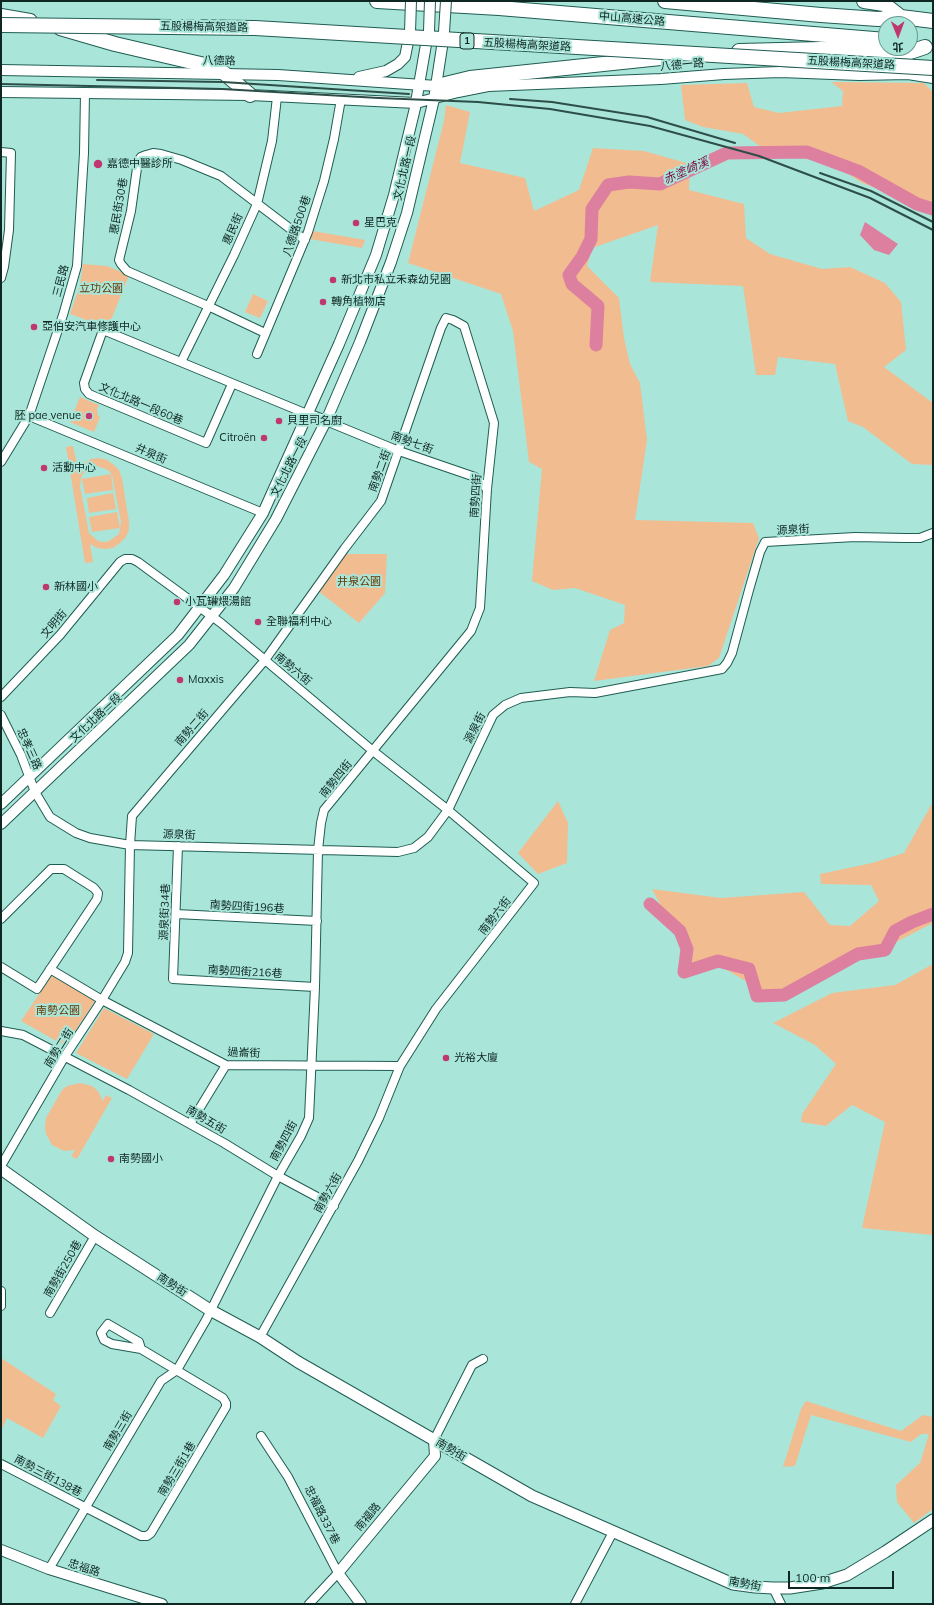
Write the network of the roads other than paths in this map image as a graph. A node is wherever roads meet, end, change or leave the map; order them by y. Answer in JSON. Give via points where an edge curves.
{"nodes":[{"id":1,"x":377,"y":1,"type":"edge"},
{"id":2,"x":411,"y":1,"type":"edge"},
{"id":3,"x":430,"y":1,"type":"edge"},
{"id":4,"x":446,"y":1,"type":"edge"},
{"id":5,"x":665,"y":1,"type":"edge"},
{"id":6,"x":864,"y":1,"type":"edge"},
{"id":7,"x":1,"y":16,"type":"edge"},
{"id":8,"x":899,"y":16,"type":"edge"},
{"id":9,"x":878,"y":19,"type":"edge"},
{"id":10,"x":918,"y":20,"type":"edge"},
{"id":11,"x":933,"y":21,"type":"edge"},
{"id":12,"x":1,"y":25,"type":"edge"},
{"id":13,"x":878,"y":39,"type":"edge"},
{"id":14,"x":918,"y":44,"type":"edge"},
{"id":15,"x":929,"y":47,"type":"edge"},
{"id":16,"x":933,"y":68,"type":"edge"},
{"id":17,"x":1,"y":70,"type":"edge"},
{"id":18,"x":224,"y":74,"type":"junction"},
{"id":19,"x":933,"y":78,"type":"edge"},
{"id":20,"x":346,"y":80,"type":"junction"},
{"id":21,"x":420,"y":84,"type":"junction"},
{"id":22,"x":1,"y":92,"type":"edge"},
{"id":23,"x":435,"y":92,"type":"junction"},
{"id":24,"x":85,"y":93,"type":"junction"},
{"id":25,"x":250,"y":95,"type":"junction"},
{"id":26,"x":277,"y":97,"type":"junction"},
{"id":27,"x":341,"y":100,"type":"junction"},
{"id":28,"x":416,"y":103,"type":"junction"},
{"id":29,"x":1,"y":152,"type":"edge"},
{"id":30,"x":256,"y":204,"type":"junction"},
{"id":31,"x":305,"y":240,"type":"junction"},
{"id":32,"x":1,"y":278,"type":"edge"},
{"id":33,"x":208,"y":306,"type":"junction"},
{"id":34,"x":446,"y":318,"type":"joint"},
{"id":35,"x":265,"y":333,"type":"junction"},
{"id":36,"x":257,"y":354,"type":"dead end"},
{"id":37,"x":181,"y":362,"type":"junction"},
{"id":38,"x":232,"y":384,"type":"junction"},
{"id":39,"x":307,"y":414,"type":"junction"},
{"id":40,"x":30,"y":416,"type":"junction"},
{"id":41,"x":326,"y":421,"type":"junction"},
{"id":42,"x":399,"y":451,"type":"junction"},
{"id":43,"x":1,"y":462,"type":"edge"},
{"id":44,"x":487,"y":489,"type":"junction"},
{"id":45,"x":263,"y":513,"type":"junction"},
{"id":46,"x":933,"y":533,"type":"edge"},
{"id":47,"x":200,"y":607,"type":"junction"},
{"id":48,"x":212,"y":616,"type":"junction"},
{"id":49,"x":265,"y":660,"type":"junction"},
{"id":50,"x":1,"y":697,"type":"edge"},
{"id":51,"x":1,"y":715,"type":"edge"},
{"id":52,"x":373,"y":751,"type":"junction"},
{"id":53,"x":29,"y":777,"type":"junction"},
{"id":54,"x":35,"y":792,"type":"junction"},
{"id":55,"x":1,"y":804,"type":"edge"},
{"id":56,"x":448,"y":810,"type":"junction"},
{"id":57,"x":1,"y":824,"type":"edge"},
{"id":58,"x":130,"y":845,"type":"junction"},
{"id":59,"x":178,"y":846,"type":"junction"},
{"id":60,"x":318,"y":850,"type":"junction"},
{"id":61,"x":176,"y":914,"type":"junction"},
{"id":62,"x":1,"y":919,"type":"edge"},
{"id":63,"x":317,"y":921,"type":"junction"},
{"id":64,"x":1,"y":967,"type":"edge"},
{"id":65,"x":50,"y":969,"type":"junction"},
{"id":66,"x":173,"y":979,"type":"joint"},
{"id":67,"x":315,"y":987,"type":"junction"},
{"id":68,"x":102,"y":1000,"type":"junction"},
{"id":69,"x":1,"y":1031,"type":"edge"},
{"id":70,"x":65,"y":1056,"type":"junction"},
{"id":71,"x":226,"y":1065,"type":"junction"},
{"id":72,"x":312,"y":1065,"type":"junction"},
{"id":73,"x":400,"y":1066,"type":"junction"},
{"id":74,"x":190,"y":1124,"type":"junction"},
{"id":75,"x":1,"y":1166,"type":"edge"},
{"id":76,"x":1,"y":1169,"type":"edge"},
{"id":77,"x":278,"y":1176,"type":"junction"},
{"id":78,"x":334,"y":1206,"type":"junction"},
{"id":79,"x":95,"y":1236,"type":"junction"},
{"id":80,"x":1,"y":1291,"type":"edge"},
{"id":81,"x":1,"y":1306,"type":"edge"},
{"id":82,"x":210,"y":1310,"type":"junction"},
{"id":83,"x":50,"y":1314,"type":"dead end"},
{"id":84,"x":260,"y":1338,"type":"junction"},
{"id":85,"x":142,"y":1349,"type":"junction"},
{"id":86,"x":483,"y":1359,"type":"dead end"},
{"id":87,"x":177,"y":1370,"type":"junction"},
{"id":88,"x":261,"y":1436,"type":"dead end"},
{"id":89,"x":434,"y":1440,"type":"junction"},
{"id":90,"x":1,"y":1464,"type":"edge"},
{"id":91,"x":85,"y":1508,"type":"junction"},
{"id":92,"x":933,"y":1520,"type":"edge"},
{"id":93,"x":613,"y":1532,"type":"junction"},
{"id":94,"x":1,"y":1550,"type":"edge"},
{"id":95,"x":48,"y":1569,"type":"junction"},
{"id":96,"x":338,"y":1573,"type":"junction"},
{"id":97,"x":773,"y":1588,"type":"junction"},
{"id":98,"x":162,"y":1604,"type":"edge"},
{"id":99,"x":309,"y":1604,"type":"edge"},
{"id":100,"x":361,"y":1604,"type":"edge"},
{"id":101,"x":575,"y":1604,"type":"edge"},
{"id":102,"x":781,"y":1604,"type":"edge"}],
"edges":[{"from":1,"to":13,"type":"highway","name":"中山高速公路","via":[[499,8]]},
{"from":2,"to":20,"type":"street","bridge":true,"via":[[410,32],[405,57],[386,71]]},
{"from":3,"to":21,"type":"street","name":"文化北路一段","bridge":true,"via":[[429,32]]},
{"from":4,"to":23,"type":"street","name":"文化北路一段","bridge":true},
{"from":5,"to":9,"type":"highway","name":"中山高速公路"},
{"from":6,"to":8,"type":"highway","via":[[884,4]]},
{"from":7,"to":18,"type":"highway","via":[[173,56],[205,65]]},
{"from":10,"to":11,"type":"highway","name":"中山高速公路"},
{"from":12,"to":16,"type":"highway","name":"五股楊梅高架道路","number":"1","bridge":true,"via":[[254,28]]},
{"from":14,"to":15,"type":"highway"},
{"from":15,"to":23,"type":"highway","via":[[910,52],[821,49],[707,53],[470,78]]},
{"from":17,"to":18,"type":"street","name":"八德路"},
{"from":18,"to":20,"type":"street","name":"八德路"},
{"from":18,"to":25,"type":"highway"},
{"from":19,"to":23,"type":"street","name":"八德一路","via":[[919,75],[780,72],[488,86],[458,92]]},
{"from":20,"to":21,"type":"street","name":"八德路"},
{"from":21,"to":23,"type":"street","name":"八德路"},
{"from":21,"to":28,"type":"street","name":"文化北路一段"},
{"from":22,"to":24,"type":"street"},
{"from":23,"to":28,"type":"street","name":"八德一路"},
{"from":23,"to":41,"type":"street","name":"文化北路一段","via":[[407,213],[392,262]]},
{"from":24,"to":25,"type":"street"},
{"from":24,"to":40,"type":"street","name":"三民路","via":[[77,266]]},
{"from":25,"to":26,"type":"street"},
{"from":26,"to":27,"type":"street"},
{"from":26,"to":30,"type":"street","name":"惠民街","via":[[272,141]]},
{"from":27,"to":28,"type":"street"},
{"from":27,"to":31,"type":"street","name":"八德路500巷","via":[[324,181]]},
{"from":28,"to":39,"type":"street","name":"文化北路一段","via":[[394,195],[376,255]]},
{"from":29,"to":32,"type":"street","via":[[11,152],[9,230]]},
{"from":30,"to":31,"type":"street","name":"惠民街30巷"},
{"from":30,"to":33,"type":"street","name":"惠民街"},
{"from":30,"to":33,"type":"street","name":"惠民街30巷","via":[[221,176],[182,160],[153,153],[141,157],[138,161],[120,264],[127,271]]},
{"from":31,"to":35,"type":"street","name":"八德路500巷"},
{"from":33,"to":35,"type":"street","name":"惠民街30巷"},
{"from":33,"to":37,"type":"street","name":"惠民街"},
{"from":34,"to":42,"type":"street","name":"南勢二街"},
{"from":34,"to":44,"type":"street","name":"南勢四街","via":[[464,326],[494,423]]},
{"from":35,"to":36,"type":"street","name":"八德路500巷"},
{"from":37,"to":38,"type":"street","name":"文化北路一段60巷"},
{"from":37,"to":38,"type":"street","name":"文化北路一段60巷","via":[[103,330],[85,378],[85,389],[89,394],[206,443]]},
{"from":38,"to":39,"type":"street","name":"文化北路一段60巷"},
{"from":39,"to":41,"type":"street"},
{"from":39,"to":45,"type":"street","name":"文化北路一段"},
{"from":40,"to":43,"type":"street","name":"三民路"},
{"from":40,"to":45,"type":"street","name":"井泉街"},
{"from":41,"to":42,"type":"street","name":"南勢七街"},
{"from":41,"to":48,"type":"street","name":"文化北路一段","via":[[276,519],[234,588]]},
{"from":42,"to":44,"type":"street","name":"南勢七街","via":[[475,477]]},
{"from":42,"to":49,"type":"street","name":"南勢二街","via":[[381,501]]},
{"from":44,"to":52,"type":"street","name":"南勢四街","via":[[480,608],[471,631]]},
{"from":45,"to":47,"type":"street","name":"文化北路一段","via":[[224,575]]},
{"from":46,"to":56,"type":"street","name":"源泉街","via":[[920,538],[855,537],[765,542],[732,654],[722,669],[595,693],[570,692],[521,698],[505,705],[493,715]]},
{"from":47,"to":48,"type":"street","name":"南勢六街"},
{"from":47,"to":50,"type":"street","name":"文明街","via":[[138,562],[125,559],[60,635]]},
{"from":47,"to":53,"type":"street","name":"文化北路一段","via":[[173,641]]},
{"from":48,"to":49,"type":"street","name":"南勢六街"},
{"from":48,"to":54,"type":"street","name":"文化北路一段","via":[[168,666]]},
{"from":49,"to":52,"type":"street","name":"南勢六街"},
{"from":49,"to":58,"type":"street","name":"南勢二街","via":[[132,816]]},
{"from":51,"to":53,"type":"street","name":"忠孝三路"},
{"from":52,"to":56,"type":"street","name":"南勢六街"},
{"from":52,"to":60,"type":"street","name":"南勢四街","via":[[324,810]]},
{"from":53,"to":54,"type":"street","name":"忠孝三路"},
{"from":53,"to":55,"type":"street","name":"文化北路一段"},
{"from":54,"to":57,"type":"street","name":"文化北路一段"},
{"from":54,"to":58,"type":"street","name":"源泉街","via":[[50,817],[62,825],[90,838]]},
{"from":56,"to":60,"type":"street","name":"源泉街","via":[[428,837],[414,848],[398,852]]},
{"from":56,"to":73,"type":"street","name":"南勢六街","via":[[534,883],[436,1009]]},
{"from":58,"to":59,"type":"street","name":"源泉街"},
{"from":58,"to":68,"type":"street","name":"南勢二街","via":[[128,954]]},
{"from":59,"to":60,"type":"street","name":"源泉街"},
{"from":59,"to":61,"type":"street","name":"源泉街34巷"},
{"from":60,"to":63,"type":"street","name":"南勢四街"},
{"from":61,"to":63,"type":"street","name":"南勢四街196巷"},
{"from":61,"to":66,"type":"street","name":"源泉街34巷"},
{"from":62,"to":65,"type":"street","via":[[51,869],[64,869],[94,888],[98,893],[97,900]]},
{"from":63,"to":67,"type":"street","name":"南勢四街"},
{"from":64,"to":65,"type":"street","via":[[37,989]]},
{"from":65,"to":68,"type":"street","name":"過崙街"},
{"from":66,"to":67,"type":"street","name":"南勢四街216巷"},
{"from":67,"to":72,"type":"street","name":"南勢四街"},
{"from":68,"to":70,"type":"street","name":"南勢二街"},
{"from":68,"to":71,"type":"street","name":"過崙街"},
{"from":69,"to":70,"type":"street","name":"南勢五街","via":[[23,1035]]},
{"from":70,"to":74,"type":"street","name":"南勢五街"},
{"from":70,"to":75,"type":"street","name":"南勢二街"},
{"from":71,"to":72,"type":"street","name":"過崙街"},
{"from":71,"to":74,"type":"street"},
{"from":72,"to":73,"type":"street","name":"過崙街"},
{"from":72,"to":77,"type":"street","name":"南勢四街","via":[[309,1118]]},
{"from":73,"to":78,"type":"street","name":"南勢六街","via":[[367,1143]]},
{"from":74,"to":77,"type":"street","name":"南勢五街"},
{"from":76,"to":79,"type":"main road","name":"南勢街"},
{"from":77,"to":78,"type":"street","name":"南勢五街"},
{"from":77,"to":82,"type":"street","name":"南勢四街"},
{"from":78,"to":84,"type":"street","name":"南勢六街"},
{"from":79,"to":82,"type":"main road","name":"南勢街"},
{"from":79,"to":83,"type":"street","name":"南勢街250巷"},
{"from":80,"to":81,"type":"street"},
{"from":82,"to":84,"type":"main road","name":"南勢街"},
{"from":82,"to":87,"type":"street","name":"南勢三街"},
{"from":84,"to":89,"type":"main road","name":"南勢街"},
{"from":85,"to":85,"type":"street","via":[[112,1344],[104,1340],[101,1334],[108,1324],[139,1342]]},
{"from":85,"to":87,"type":"street","name":"南勢三街1巷"},
{"from":86,"to":89,"type":"street","via":[[472,1366]]},
{"from":87,"to":91,"type":"street","name":"南勢三街","via":[[162,1381]]},
{"from":87,"to":91,"type":"street","name":"南勢三街1巷","via":[[223,1398],[226,1407],[151,1533],[141,1536]]},
{"from":88,"to":96,"type":"street","name":"忠福路337巷","via":[[288,1477]]},
{"from":89,"to":93,"type":"main road","name":"南勢街","via":[[532,1496]]},
{"from":89,"to":96,"type":"street","name":"南福路","via":[[435,1456]]},
{"from":90,"to":91,"type":"street","name":"南勢三街138巷"},
{"from":91,"to":95,"type":"street","name":"南勢三街"},
{"from":92,"to":97,"type":"main road","name":"南勢街","via":[[847,1575],[822,1583]]},
{"from":93,"to":97,"type":"main road","name":"南勢街","via":[[733,1584]]},
{"from":93,"to":101,"type":"street"},
{"from":94,"to":95,"type":"street","name":"忠福路"},
{"from":95,"to":98,"type":"street","name":"忠福路"},
{"from":96,"to":99,"type":"street","name":"南福路"},
{"from":96,"to":100,"type":"street","name":"忠福路337巷"},
{"from":97,"to":102,"type":"street"}]}
